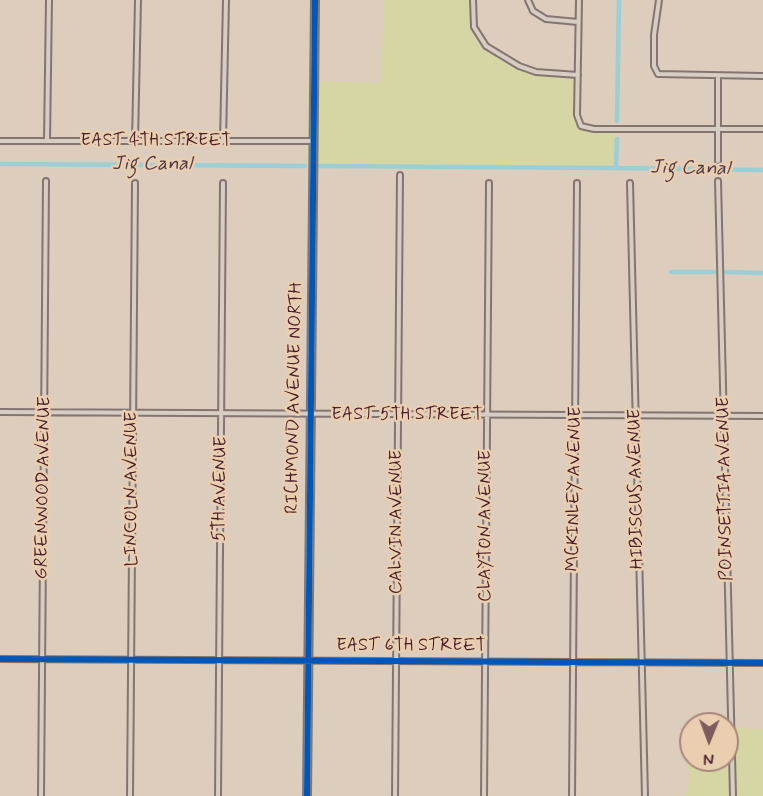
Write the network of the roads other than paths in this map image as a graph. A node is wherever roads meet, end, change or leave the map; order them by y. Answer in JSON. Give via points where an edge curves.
{"nodes":[{"id":1,"x":49,"y":0,"type":"edge"},
{"id":2,"x":138,"y":0,"type":"edge"},
{"id":3,"x":226,"y":0,"type":"edge"},
{"id":4,"x":315,"y":0,"type":"edge"},
{"id":5,"x":473,"y":0,"type":"edge"},
{"id":6,"x":528,"y":0,"type":"edge"},
{"id":7,"x":579,"y":0,"type":"edge"},
{"id":8,"x":659,"y":0,"type":"edge"},
{"id":9,"x":578,"y":22,"type":"junction"},
{"id":10,"x":578,"y":75,"type":"junction"},
{"id":11,"x":718,"y":76,"type":"junction"},
{"id":12,"x":763,"y":76,"type":"edge"},
{"id":13,"x":718,"y":129,"type":"junction"},
{"id":14,"x":763,"y":129,"type":"edge"},
{"id":15,"x":0,"y":141,"type":"edge"},
{"id":16,"x":47,"y":141,"type":"junction"},
{"id":17,"x":135,"y":141,"type":"junction"},
{"id":18,"x":224,"y":141,"type":"junction"},
{"id":19,"x":312,"y":141,"type":"junction"},
{"id":20,"x":718,"y":161,"type":"dead end"},
{"id":21,"x":400,"y":175,"type":"dead end"},
{"id":22,"x":46,"y":181,"type":"dead end"},
{"id":23,"x":718,"y":181,"type":"dead end"},
{"id":24,"x":135,"y":183,"type":"dead end"},
{"id":25,"x":223,"y":183,"type":"dead end"},
{"id":26,"x":489,"y":183,"type":"dead end"},
{"id":27,"x":577,"y":183,"type":"dead end"},
{"id":28,"x":630,"y":183,"type":"dead end"},
{"id":29,"x":0,"y":412,"type":"edge"},
{"id":30,"x":45,"y":412,"type":"junction"},
{"id":31,"x":133,"y":413,"type":"junction"},
{"id":32,"x":221,"y":414,"type":"junction"},
{"id":33,"x":310,"y":414,"type":"junction"},
{"id":34,"x":398,"y":415,"type":"junction"},
{"id":35,"x":487,"y":415,"type":"junction"},
{"id":36,"x":576,"y":416,"type":"junction"},
{"id":37,"x":635,"y":416,"type":"junction"},
{"id":38,"x":724,"y":416,"type":"junction"},
{"id":39,"x":763,"y":416,"type":"edge"},
{"id":40,"x":0,"y":659,"type":"edge"},
{"id":41,"x":42,"y":659,"type":"junction"},
{"id":42,"x":130,"y":659,"type":"junction"},
{"id":43,"x":219,"y":660,"type":"junction"},
{"id":44,"x":308,"y":661,"type":"junction"},
{"id":45,"x":396,"y":661,"type":"junction"},
{"id":46,"x":485,"y":662,"type":"junction"},
{"id":47,"x":573,"y":662,"type":"junction"},
{"id":48,"x":642,"y":663,"type":"junction"},
{"id":49,"x":730,"y":663,"type":"junction"},
{"id":50,"x":763,"y":663,"type":"edge"},
{"id":51,"x":41,"y":796,"type":"edge"},
{"id":52,"x":130,"y":796,"type":"edge"},
{"id":53,"x":218,"y":796,"type":"edge"},
{"id":54,"x":307,"y":796,"type":"edge"},
{"id":55,"x":395,"y":796,"type":"edge"},
{"id":56,"x":484,"y":796,"type":"edge"},
{"id":57,"x":572,"y":796,"type":"edge"},
{"id":58,"x":645,"y":796,"type":"edge"},
{"id":59,"x":733,"y":796,"type":"edge"}],
"edges":[{"from":1,"to":16,"type":"street"},
{"from":2,"to":17,"type":"street"},
{"from":3,"to":18,"type":"street"},
{"from":4,"to":19,"type":"street","name":"RICHMOND AVENUE NORTH"},
{"from":5,"to":10,"type":"street","via":[[473,21],[486,46],[537,72]]},
{"from":6,"to":9,"type":"street","via":[[533,11],[546,20]]},
{"from":7,"to":9,"type":"street"},
{"from":8,"to":11,"type":"street","via":[[654,35],[657,73]]},
{"from":9,"to":10,"type":"street"},
{"from":10,"to":13,"type":"street","via":[[577,115],[581,126]]},
{"from":11,"to":12,"type":"street"},
{"from":11,"to":13,"type":"street"},
{"from":13,"to":14,"type":"street"},
{"from":13,"to":20,"type":"street"},
{"from":15,"to":16,"type":"street","name":"EAST 4TH STREET"},
{"from":16,"to":17,"type":"street","name":"EAST 4TH STREET"},
{"from":17,"to":18,"type":"street","name":"EAST 4TH STREET"},
{"from":18,"to":19,"type":"street","name":"EAST 4TH STREET"},
{"from":19,"to":33,"type":"street","name":"RICHMOND AVENUE NORTH"},
{"from":21,"to":34,"type":"street","name":"CALVIN AVENUE"},
{"from":22,"to":30,"type":"street","name":"GREENWOOD AVENUE"},
{"from":23,"to":38,"type":"street","name":"POINSETTIA AVENUE"},
{"from":24,"to":31,"type":"street","name":"LINCOLN AVENUE"},
{"from":25,"to":32,"type":"street","name":"5TH AVENUE"},
{"from":26,"to":35,"type":"street","name":"CLAYTON AVENUE"},
{"from":27,"to":36,"type":"street","name":"MCKINLEY AVENUE"},
{"from":28,"to":37,"type":"street","name":"HIBISCUS AVENUE"},
{"from":29,"to":30,"type":"street","name":"EAST 5TH STREET"},
{"from":30,"to":31,"type":"street","name":"EAST 5TH STREET"},
{"from":30,"to":41,"type":"street","name":"GREENWOOD AVENUE"},
{"from":31,"to":32,"type":"street","name":"EAST 5TH STREET"},
{"from":31,"to":42,"type":"street","name":"LINCOLN AVENUE"},
{"from":32,"to":33,"type":"street","name":"EAST 5TH STREET"},
{"from":32,"to":43,"type":"street","name":"5TH AVENUE"},
{"from":33,"to":34,"type":"street","name":"EAST 5TH STREET"},
{"from":33,"to":44,"type":"street","name":"RICHMOND AVENUE NORTH"},
{"from":34,"to":35,"type":"street","name":"EAST 5TH STREET"},
{"from":34,"to":45,"type":"street","name":"CALVIN AVENUE"},
{"from":35,"to":36,"type":"street","name":"EAST 5TH STREET"},
{"from":35,"to":46,"type":"street","name":"CLAYTON AVENUE"},
{"from":36,"to":37,"type":"street","name":"EAST 5TH STREET"},
{"from":36,"to":47,"type":"street","name":"MCKINLEY AVENUE"},
{"from":37,"to":38,"type":"street","name":"EAST 5TH STREET"},
{"from":37,"to":48,"type":"street","name":"HIBISCUS AVENUE"},
{"from":38,"to":39,"type":"street","name":"EAST 5TH STREET"},
{"from":38,"to":49,"type":"street","name":"POINSETTIA AVENUE"},
{"from":40,"to":41,"type":"street","name":"EAST 6TH STREET"},
{"from":41,"to":42,"type":"street","name":"EAST 6TH STREET"},
{"from":41,"to":51,"type":"street","name":"GREENWOOD AVENUE"},
{"from":42,"to":43,"type":"street","name":"EAST 6TH STREET"},
{"from":42,"to":52,"type":"street","name":"LINCOLN AVENUE"},
{"from":43,"to":44,"type":"street","name":"EAST 6TH STREET"},
{"from":43,"to":53,"type":"street","name":"5TH AVENUE"},
{"from":44,"to":45,"type":"street","name":"EAST 6TH STREET"},
{"from":44,"to":54,"type":"street","name":"RICHMOND AVENUE NORTH"},
{"from":45,"to":46,"type":"street","name":"EAST 6TH STREET"},
{"from":45,"to":55,"type":"street","name":"CALVIN AVENUE"},
{"from":46,"to":47,"type":"street","name":"EAST 6TH STREET"},
{"from":46,"to":56,"type":"street","name":"CLAYTON AVENUE"},
{"from":47,"to":48,"type":"street","name":"EAST 6TH STREET"},
{"from":47,"to":57,"type":"street","name":"MCKINLEY AVENUE"},
{"from":48,"to":49,"type":"street","name":"EAST 6TH STREET"},
{"from":48,"to":58,"type":"street","name":"HIBISCUS AVENUE"},
{"from":49,"to":50,"type":"street","name":"EAST 6TH STREET"},
{"from":49,"to":59,"type":"street","name":"POINSETTIA AVENUE"}]}
